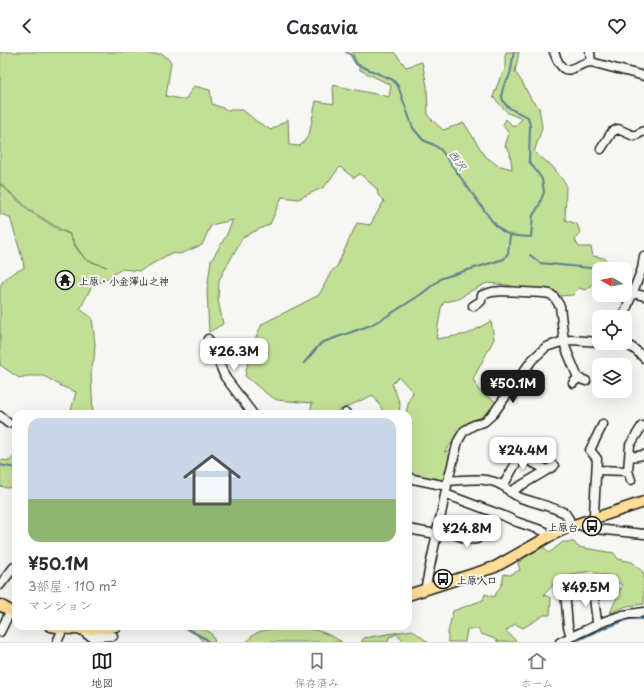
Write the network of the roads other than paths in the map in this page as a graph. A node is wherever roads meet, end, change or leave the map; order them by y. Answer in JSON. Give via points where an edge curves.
{"nodes":[{"id":1,"x":554,"y":52,"type":"edge"},
{"id":2,"x":590,"y":52,"type":"edge"},
{"id":3,"x":591,"y":62,"type":"junction"},
{"id":4,"x":644,"y":76,"type":"edge"},
{"id":5,"x":644,"y":131,"type":"edge"},
{"id":6,"x":601,"y":149,"type":"dead end"},
{"id":7,"x":644,"y":256,"type":"edge"},
{"id":8,"x":633,"y":292,"type":"junction"},
{"id":9,"x":644,"y":296,"type":"edge"},
{"id":10,"x":473,"y":306,"type":"dead end"},
{"id":11,"x":626,"y":310,"type":"edge"},
{"id":12,"x":208,"y":339,"type":"dead end"},
{"id":13,"x":564,"y":341,"type":"junction"},
{"id":14,"x":592,"y":341,"type":"edge"},
{"id":15,"x":632,"y":346,"type":"edge"},
{"id":16,"x":644,"y":358,"type":"edge"},
{"id":17,"x":579,"y":381,"type":"dead end"},
{"id":18,"x":250,"y":410,"type":"edge"},
{"id":19,"x":0,"y":416,"type":"edge"},
{"id":20,"x":8,"y":423,"type":"dead end"},
{"id":21,"x":603,"y":424,"type":"dead end"},
{"id":22,"x":642,"y":430,"type":"edge"},
{"id":23,"x":644,"y":455,"type":"edge"},
{"id":24,"x":630,"y":457,"type":"junction"},
{"id":25,"x":597,"y":470,"type":"junction"},
{"id":26,"x":628,"y":471,"type":"junction"},
{"id":27,"x":412,"y":479,"type":"edge"},
{"id":28,"x":631,"y":480,"type":"dead end"},
{"id":29,"x":503,"y":486,"type":"junction"},
{"id":30,"x":446,"y":487,"type":"junction"},
{"id":31,"x":510,"y":492,"type":"junction"},
{"id":32,"x":644,"y":502,"type":"edge"},
{"id":33,"x":597,"y":518,"type":"junction"},
{"id":34,"x":575,"y":525,"type":"junction"},
{"id":35,"x":412,"y":529,"type":"edge"},
{"id":36,"x":481,"y":530,"type":"dead end"},
{"id":37,"x":437,"y":531,"type":"junction"},
{"id":38,"x":644,"y":534,"type":"edge"},
{"id":39,"x":548,"y":537,"type":"junction"},
{"id":40,"x":475,"y":540,"type":"junction"},
{"id":41,"x":477,"y":548,"type":"dead end"},
{"id":42,"x":12,"y":570,"type":"edge"},
{"id":43,"x":592,"y":582,"type":"dead end"},
{"id":44,"x":0,"y":585,"type":"edge"},
{"id":45,"x":425,"y":590,"type":"junction"},
{"id":46,"x":565,"y":591,"type":"dead end"},
{"id":47,"x":412,"y":594,"type":"edge"},
{"id":48,"x":0,"y":605,"type":"edge"},
{"id":49,"x":12,"y":612,"type":"edge"},
{"id":50,"x":644,"y":612,"type":"edge"},
{"id":51,"x":12,"y":614,"type":"edge"},
{"id":52,"x":600,"y":623,"type":"junction"},
{"id":53,"x":63,"y":630,"type":"edge"},
{"id":54,"x":0,"y":632,"type":"edge"},
{"id":55,"x":572,"y":636,"type":"junction"},
{"id":56,"x":57,"y":642,"type":"edge"},
{"id":57,"x":560,"y":642,"type":"edge"}],
"edges":[{"from":1,"to":3,"type":"street","via":[[561,66],[570,70]]},
{"from":2,"to":3,"type":"street"},
{"from":3,"to":4,"type":"street"},
{"from":5,"to":6,"type":"street","via":[[634,136],[618,129],[612,132]]},
{"from":7,"to":8,"type":"street"},
{"from":8,"to":9,"type":"street"},
{"from":8,"to":11,"type":"street"},
{"from":10,"to":13,"type":"street","via":[[481,301],[482,295],[492,292],[550,294],[560,306]]},
{"from":12,"to":18,"type":"street","via":[[225,377]]},
{"from":13,"to":14,"type":"street"},
{"from":13,"to":17,"type":"street"},
{"from":13,"to":30,"type":"street","via":[[541,351],[494,414],[484,422],[464,431],[458,441]]},
{"from":15,"to":16,"type":"street"},
{"from":19,"to":20,"type":"street"},
{"from":21,"to":25,"type":"street","via":[[590,450],[597,459]]},
{"from":22,"to":24,"type":"street","via":[[630,445]]},
{"from":23,"to":24,"type":"street"},
{"from":24,"to":26,"type":"street"},
{"from":25,"to":26,"type":"street"},
{"from":25,"to":33,"type":"street","via":[[594,513]]},
{"from":26,"to":28,"type":"street"},
{"from":27,"to":30,"type":"street"},
{"from":29,"to":30,"type":"street","via":[[481,480]]},
{"from":29,"to":31,"type":"street"},
{"from":29,"to":31,"type":"street","via":[[520,456],[551,468]]},
{"from":30,"to":37,"type":"street"},
{"from":30,"to":39,"type":"street","via":[[517,522],[544,531]]},
{"from":31,"to":34,"type":"street","via":[[565,513]]},
{"from":32,"to":33,"type":"main road"},
{"from":33,"to":34,"type":"main road"},
{"from":34,"to":38,"type":"street"},
{"from":34,"to":39,"type":"main road"},
{"from":35,"to":37,"type":"street"},
{"from":36,"to":40,"type":"street"},
{"from":37,"to":40,"type":"street","via":[[444,530]]},
{"from":37,"to":45,"type":"street"},
{"from":39,"to":45,"type":"main road","via":[[495,567]]},
{"from":40,"to":41,"type":"street"},
{"from":42,"to":44,"type":"street"},
{"from":43,"to":52,"type":"street","via":[[597,599],[597,622]]},
{"from":45,"to":47,"type":"main road"},
{"from":46,"to":55,"type":"street","via":[[569,608],[568,627]]},
{"from":48,"to":49,"type":"main road"},
{"from":50,"to":52,"type":"street","via":[[623,615]]},
{"from":51,"to":54,"type":"street"},
{"from":52,"to":55,"type":"street"},
{"from":53,"to":56,"type":"street"},
{"from":55,"to":57,"type":"street"}]}
